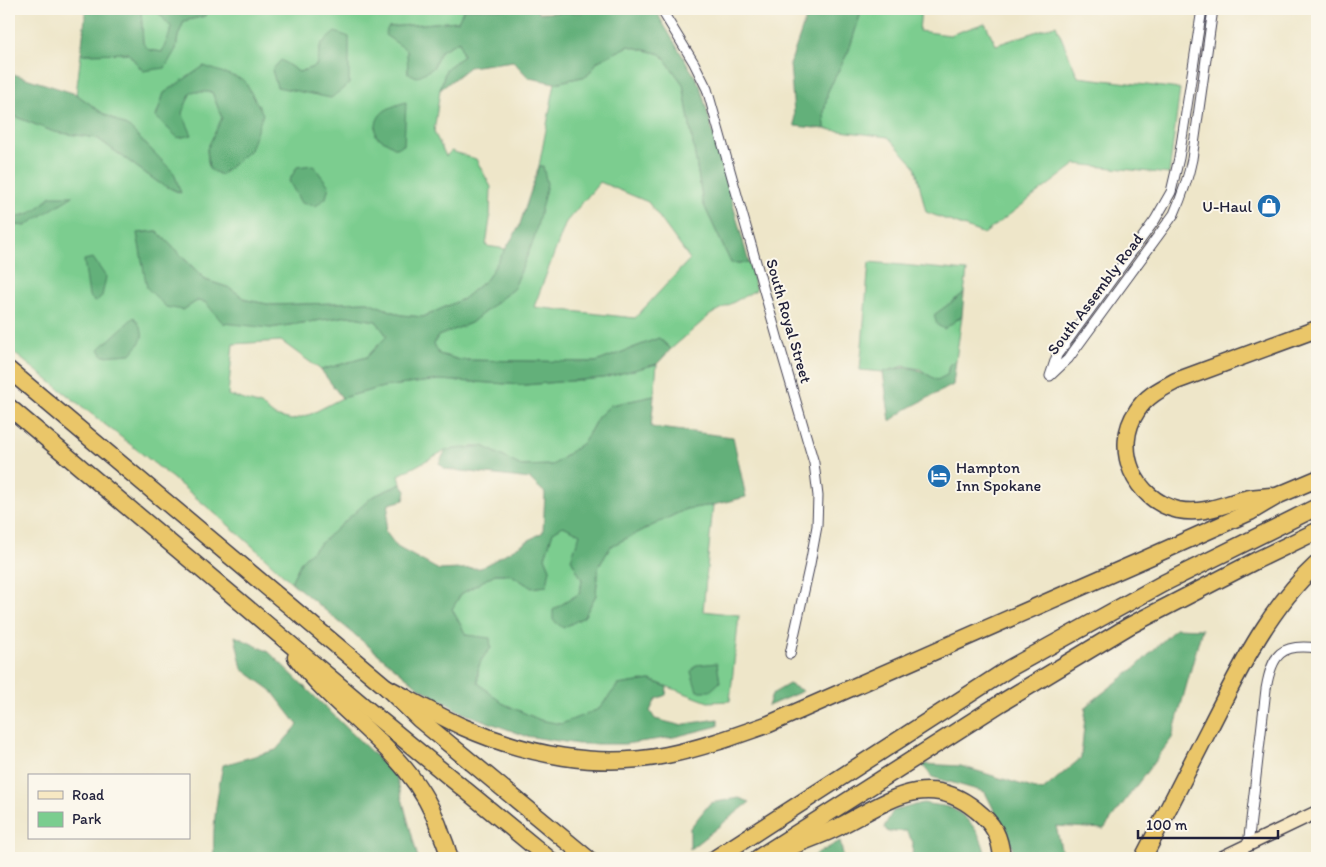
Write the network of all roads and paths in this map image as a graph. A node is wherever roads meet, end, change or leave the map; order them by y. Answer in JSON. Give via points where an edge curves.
{"nodes":[{"id":1,"x":661,"y":9,"type":"edge"},
{"id":2,"x":1202,"y":9,"type":"edge"},
{"id":3,"x":1213,"y":9,"type":"edge"},
{"id":4,"x":1317,"y":329,"type":"edge"},
{"id":5,"x":9,"y":370,"type":"edge"},
{"id":6,"x":9,"y":407,"type":"edge"},
{"id":7,"x":1317,"y":479,"type":"edge"},
{"id":8,"x":1279,"y":495,"type":"junction"},
{"id":9,"x":1317,"y":507,"type":"edge"},
{"id":10,"x":1317,"y":531,"type":"edge"},
{"id":11,"x":1317,"y":564,"type":"edge"},
{"id":12,"x":278,"y":634,"type":"junction"},
{"id":13,"x":1317,"y":648,"type":"edge"},
{"id":14,"x":790,"y":654,"type":"dead end"},
{"id":15,"x":386,"y":687,"type":"junction"},
{"id":16,"x":1317,"y":812,"type":"edge"},
{"id":17,"x":1248,"y":846,"type":"junction"},
{"id":18,"x":449,"y":858,"type":"edge"},
{"id":19,"x":548,"y":858,"type":"edge"},
{"id":20,"x":587,"y":858,"type":"edge"},
{"id":21,"x":716,"y":858,"type":"edge"},
{"id":22,"x":758,"y":858,"type":"edge"},
{"id":23,"x":763,"y":858,"type":"edge"},
{"id":24,"x":1002,"y":858,"type":"edge"},
{"id":25,"x":1143,"y":858,"type":"edge"},
{"id":26,"x":1221,"y":858,"type":"edge"}],
"edges":[{"from":1,"to":14,"type":"street","name":"South Royal Street","via":[[708,89],[814,462],[817,526]]},
{"from":2,"to":3,"type":"street","name":"South Assembly Road","via":[[1171,192],[1155,220],[1057,355],[1050,376],[1068,360],[1174,214],[1182,196],[1192,159]]},
{"from":4,"to":8,"type":"highway","via":[[1176,380],[1144,401],[1136,411],[1126,436],[1130,470],[1144,491],[1165,506],[1199,511],[1223,507],[1246,498]]},
{"from":5,"to":15,"type":"highway"},
{"from":6,"to":12,"type":"highway"},
{"from":7,"to":8,"type":"highway"},
{"from":8,"to":15,"type":"highway","via":[[1250,512],[769,724],[712,745],[666,756],[615,761],[537,751],[463,727]]},
{"from":9,"to":21,"type":"highway","via":[[1164,583],[1010,668]]},
{"from":10,"to":22,"type":"highway","via":[[1129,626],[1001,703]]},
{"from":11,"to":25,"type":"highway","via":[[1267,622]]},
{"from":12,"to":18,"type":"highway","via":[[309,675],[411,774],[437,820]]},
{"from":12,"to":19,"type":"highway"},
{"from":13,"to":17,"type":"street","via":[[1297,646],[1283,651],[1273,663],[1266,689]]},
{"from":15,"to":20,"type":"highway","via":[[419,719]]},
{"from":16,"to":17,"type":"street"},
{"from":17,"to":26,"type":"street"},
{"from":23,"to":24,"type":"highway","via":[[832,830],[901,794],[928,791],[958,797],[981,813],[999,835]]}]}
